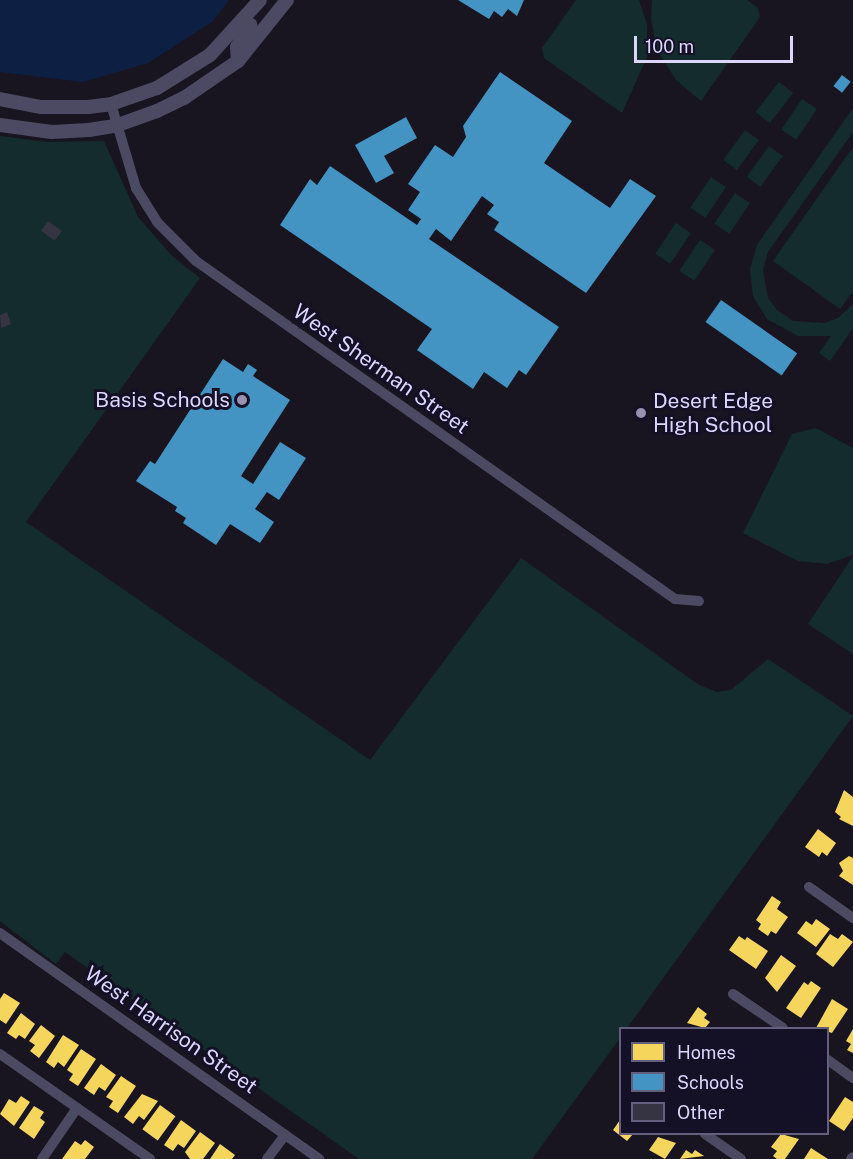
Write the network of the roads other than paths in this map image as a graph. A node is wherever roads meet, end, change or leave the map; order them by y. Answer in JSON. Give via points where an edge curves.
{"nodes":[{"id":1,"x":260,"y":0,"type":"edge"},
{"id":2,"x":266,"y":0,"type":"edge"},
{"id":3,"x":287,"y":0,"type":"edge"},
{"id":4,"x":238,"y":61,"type":"junction"},
{"id":5,"x":0,"y":99,"type":"edge"},
{"id":6,"x":111,"y":104,"type":"junction"},
{"id":7,"x":0,"y":125,"type":"edge"},
{"id":8,"x":115,"y":126,"type":"junction"},
{"id":9,"x":699,"y":601,"type":"dead end"},
{"id":10,"x":809,"y":888,"type":"dead end"},
{"id":11,"x":853,"y":918,"type":"edge"},
{"id":12,"x":0,"y":933,"type":"edge"},
{"id":13,"x":733,"y":994,"type":"dead end"},
{"id":14,"x":780,"y":1027,"type":"edge"},
{"id":15,"x":0,"y":1054,"type":"edge"},
{"id":16,"x":829,"y":1061,"type":"edge"},
{"id":17,"x":853,"y":1078,"type":"edge"},
{"id":18,"x":77,"y":1108,"type":"junction"},
{"id":19,"x":285,"y":1135,"type":"junction"},
{"id":20,"x":706,"y":1135,"type":"edge"},
{"id":21,"x":42,"y":1159,"type":"edge"},
{"id":22,"x":150,"y":1159,"type":"edge"},
{"id":23,"x":267,"y":1159,"type":"edge"},
{"id":24,"x":319,"y":1159,"type":"edge"},
{"id":25,"x":741,"y":1159,"type":"edge"}],
"edges":[{"from":1,"to":6,"type":"street","via":[[224,42],[183,75]]},
{"from":2,"to":4,"type":"street","via":[[239,41]]},
{"from":3,"to":4,"type":"street"},
{"from":4,"to":8,"type":"street","via":[[184,98]]},
{"from":5,"to":6,"type":"street","via":[[41,107]]},
{"from":6,"to":8,"type":"street","name":"West Sherman Street"},
{"from":7,"to":8,"type":"street","via":[[52,132]]},
{"from":8,"to":9,"type":"street","name":"West Sherman Street","via":[[145,206],[196,261],[675,599]]},
{"from":10,"to":11,"type":"street"},
{"from":12,"to":19,"type":"street","name":"West Harrison Street"},
{"from":13,"to":14,"type":"street"},
{"from":15,"to":18,"type":"street"},
{"from":16,"to":17,"type":"street"},
{"from":18,"to":21,"type":"street"},
{"from":18,"to":22,"type":"street"},
{"from":19,"to":23,"type":"street"},
{"from":19,"to":24,"type":"street","name":"West Harrison Street"},
{"from":20,"to":25,"type":"street"}]}
